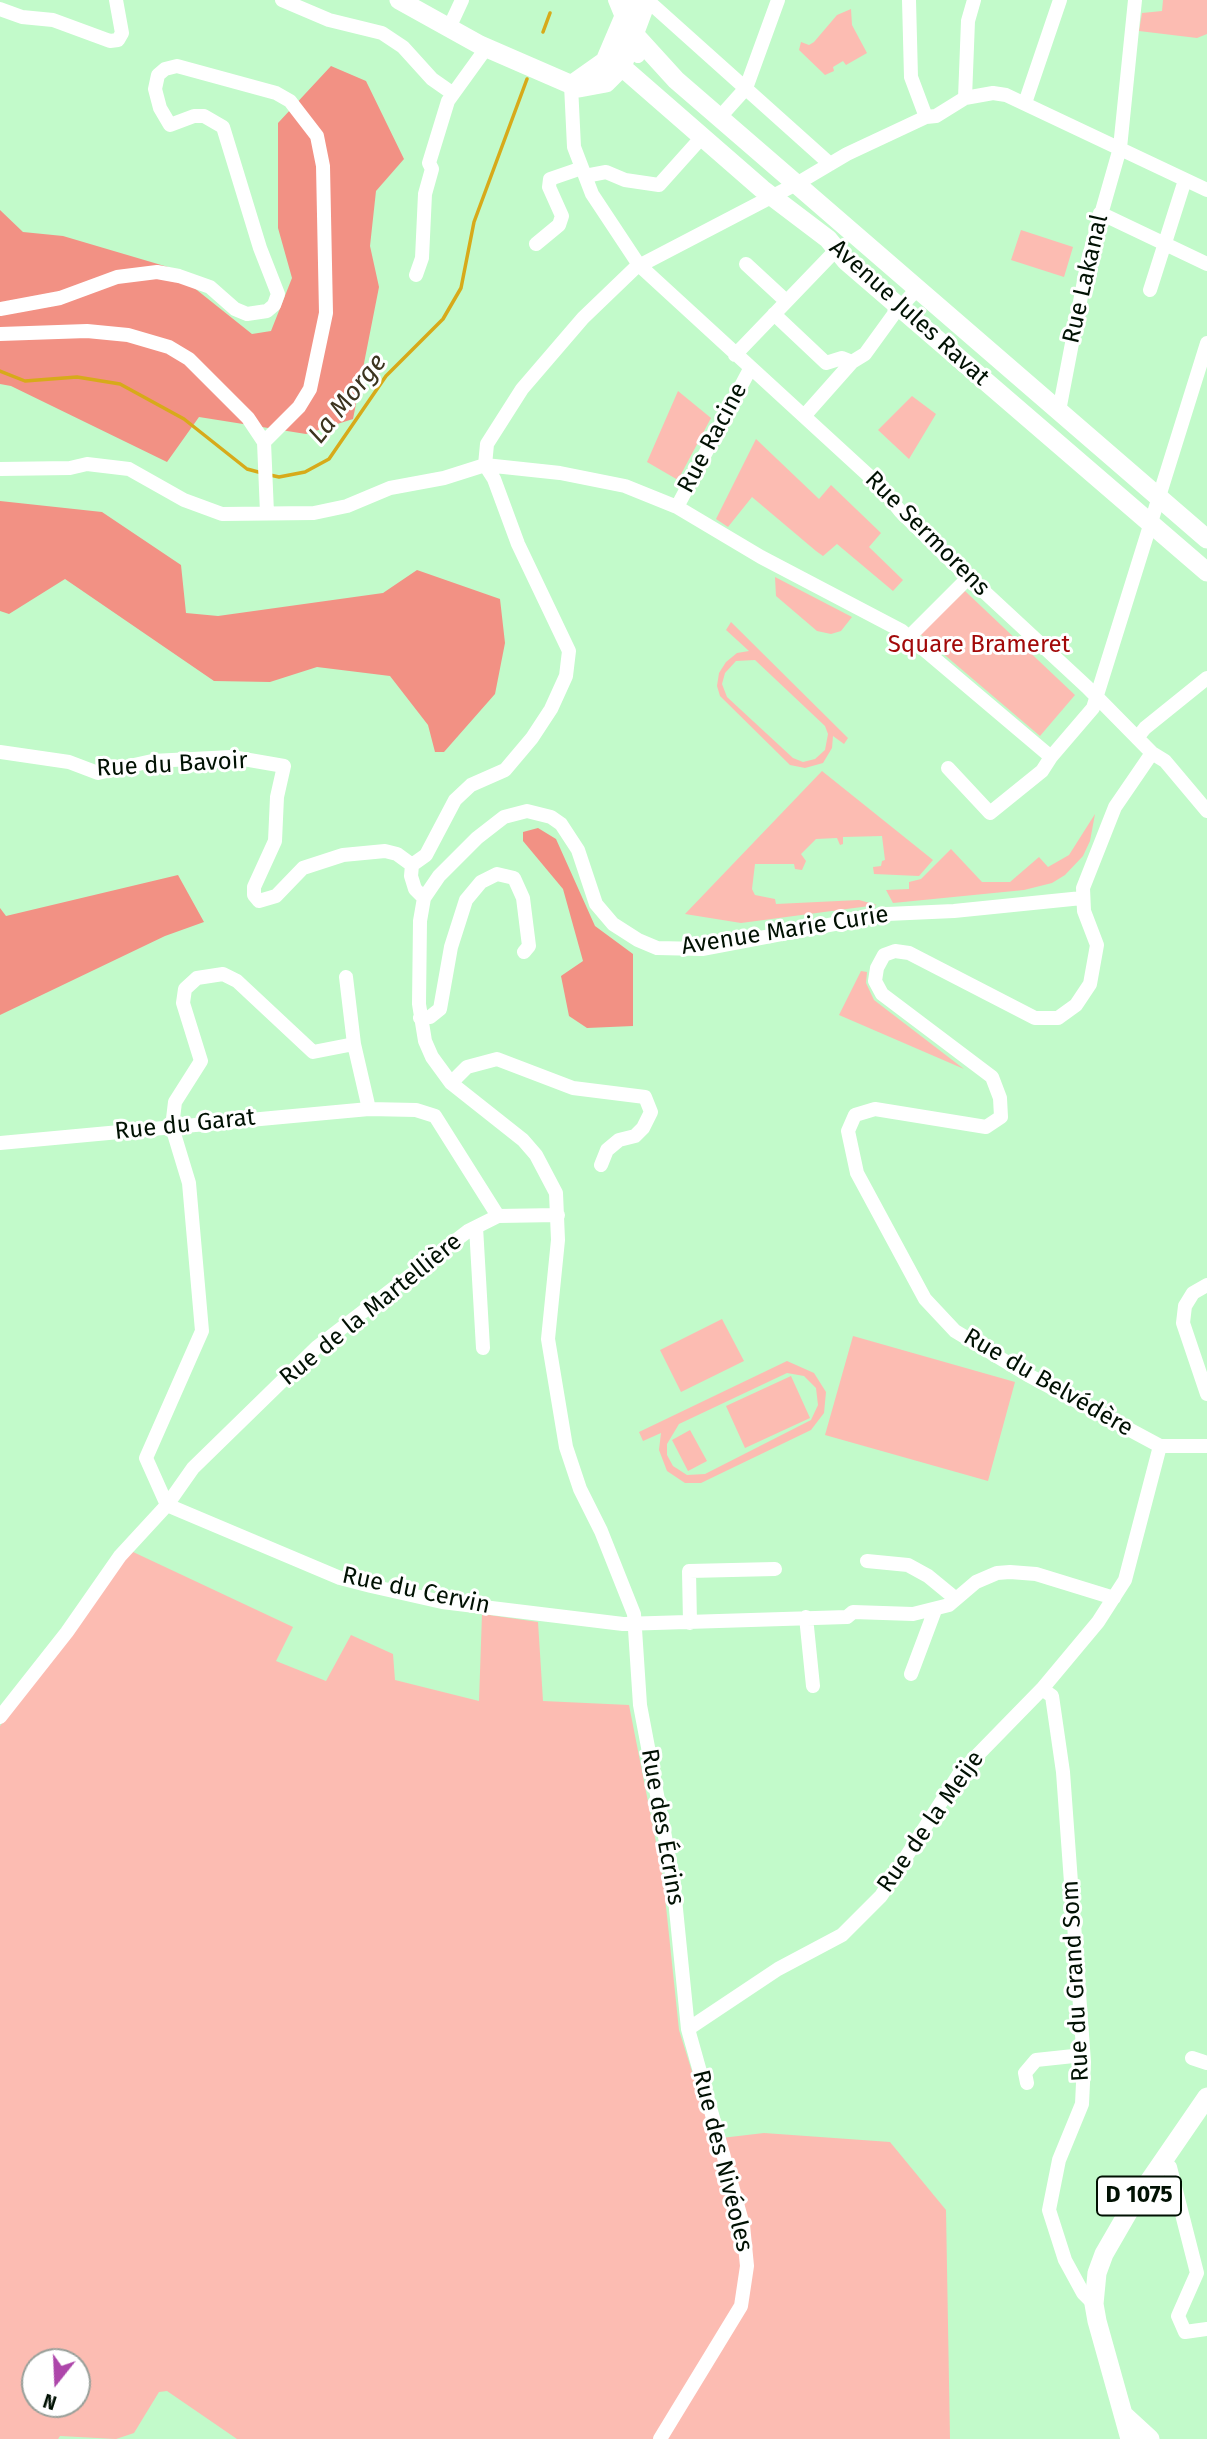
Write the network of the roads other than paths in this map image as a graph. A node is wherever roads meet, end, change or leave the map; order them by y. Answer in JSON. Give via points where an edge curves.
{"nodes":[{"id":1,"x":116,"y":0,"type":"edge"},
{"id":2,"x":399,"y":0,"type":"edge"},
{"id":3,"x":462,"y":0,"type":"edge"},
{"id":4,"x":607,"y":0,"type":"edge"},
{"id":5,"x":615,"y":0,"type":"edge"},
{"id":6,"x":631,"y":0,"type":"edge"},
{"id":7,"x":647,"y":0,"type":"edge"},
{"id":8,"x":778,"y":0,"type":"edge"},
{"id":9,"x":909,"y":0,"type":"edge"},
{"id":10,"x":974,"y":0,"type":"edge"},
{"id":11,"x":1060,"y":0,"type":"edge"},
{"id":12,"x":1135,"y":0,"type":"edge"},
{"id":13,"x":283,"y":1,"type":"edge"},
{"id":14,"x":0,"y":9,"type":"edge"},
{"id":15,"x":449,"y":28,"type":"junction"},
{"id":16,"x":487,"y":47,"type":"junction"},
{"id":17,"x":624,"y":49,"type":"junction"},
{"id":18,"x":571,"y":85,"type":"junction"},
{"id":19,"x":746,"y":88,"type":"junction"},
{"id":20,"x":452,"y":93,"type":"junction"},
{"id":21,"x":965,"y":98,"type":"junction"},
{"id":22,"x":1025,"y":103,"type":"junction"},
{"id":23,"x":720,"y":117,"type":"junction"},
{"id":24,"x":926,"y":117,"type":"junction"},
{"id":25,"x":1124,"y":124,"type":"junction"},
{"id":26,"x":702,"y":137,"type":"junction"},
{"id":27,"x":1121,"y":148,"type":"junction"},
{"id":28,"x":830,"y":164,"type":"junction"},
{"id":29,"x":1159,"y":168,"type":"junction"},
{"id":30,"x":584,"y":172,"type":"junction"},
{"id":31,"x":1185,"y":180,"type":"junction"},
{"id":32,"x":798,"y":183,"type":"junction"},
{"id":33,"x":1207,"y":190,"type":"edge"},
{"id":34,"x":773,"y":195,"type":"junction"},
{"id":35,"x":814,"y":197,"type":"junction"},
{"id":36,"x":792,"y":209,"type":"junction"},
{"id":37,"x":1100,"y":214,"type":"junction"},
{"id":38,"x":536,"y":244,"type":"dead end"},
{"id":39,"x":1165,"y":244,"type":"junction"},
{"id":40,"x":836,"y":250,"type":"junction"},
{"id":41,"x":746,"y":264,"type":"dead end"},
{"id":42,"x":1207,"y":264,"type":"edge"},
{"id":43,"x":639,"y":265,"type":"junction"},
{"id":44,"x":416,"y":275,"type":"dead end"},
{"id":45,"x":918,"y":288,"type":"junction"},
{"id":46,"x":1150,"y":290,"type":"dead end"},
{"id":47,"x":786,"y":301,"type":"junction"},
{"id":48,"x":900,"y":307,"type":"junction"},
{"id":49,"x":0,"y":309,"type":"edge"},
{"id":50,"x":774,"y":314,"type":"junction"},
{"id":51,"x":0,"y":334,"type":"edge"},
{"id":52,"x":1207,"y":343,"type":"edge"},
{"id":53,"x":735,"y":355,"type":"junction"},
{"id":54,"x":852,"y":362,"type":"junction"},
{"id":55,"x":750,"y":369,"type":"junction"},
{"id":56,"x":805,"y":415,"type":"junction"},
{"id":57,"x":1065,"y":415,"type":"junction"},
{"id":58,"x":1048,"y":435,"type":"junction"},
{"id":59,"x":264,"y":447,"type":"junction"},
{"id":60,"x":485,"y":465,"type":"junction"},
{"id":61,"x":0,"y":469,"type":"edge"},
{"id":62,"x":1158,"y":497,"type":"junction"},
{"id":63,"x":266,"y":505,"type":"junction"},
{"id":64,"x":677,"y":507,"type":"junction"},
{"id":65,"x":1151,"y":522,"type":"junction"},
{"id":66,"x":1207,"y":539,"type":"edge"},
{"id":67,"x":1207,"y":572,"type":"edge"},
{"id":68,"x":970,"y":577,"type":"junction"},
{"id":69,"x":910,"y":636,"type":"junction"},
{"id":70,"x":1207,"y":678,"type":"edge"},
{"id":71,"x":1095,"y":697,"type":"junction"},
{"id":72,"x":1137,"y":738,"type":"junction"},
{"id":73,"x":0,"y":752,"type":"edge"},
{"id":74,"x":1152,"y":753,"type":"junction"},
{"id":75,"x":1051,"y":757,"type":"junction"},
{"id":76,"x":948,"y":768,"type":"dead end"},
{"id":77,"x":1207,"y":811,"type":"edge"},
{"id":78,"x":412,"y":865,"type":"junction"},
{"id":79,"x":424,"y":898,"type":"junction"},
{"id":80,"x":1082,"y":898,"type":"junction"},
{"id":81,"x":524,"y":952,"type":"dead end"},
{"id":82,"x":346,"y":977,"type":"dead end"},
{"id":83,"x":420,"y":1018,"type":"junction"},
{"id":84,"x":354,"y":1044,"type":"junction"},
{"id":85,"x":451,"y":1083,"type":"junction"},
{"id":86,"x":369,"y":1109,"type":"junction"},
{"id":87,"x":172,"y":1127,"type":"junction"},
{"id":88,"x":0,"y":1143,"type":"edge"},
{"id":89,"x":601,"y":1165,"type":"dead end"},
{"id":90,"x":558,"y":1215,"type":"junction"},
{"id":91,"x":498,"y":1216,"type":"junction"},
{"id":92,"x":476,"y":1227,"type":"junction"},
{"id":93,"x":1207,"y":1285,"type":"edge"},
{"id":94,"x":483,"y":1348,"type":"dead end"},
{"id":95,"x":1207,"y":1394,"type":"edge"},
{"id":96,"x":1160,"y":1446,"type":"junction"},
{"id":97,"x":1205,"y":1450,"type":"edge"},
{"id":98,"x":167,"y":1505,"type":"junction"},
{"id":99,"x":867,"y":1561,"type":"dead end"},
{"id":100,"x":775,"y":1569,"type":"dead end"},
{"id":101,"x":1114,"y":1598,"type":"junction"},
{"id":102,"x":956,"y":1599,"type":"junction"},
{"id":103,"x":935,"y":1610,"type":"junction"},
{"id":104,"x":806,"y":1618,"type":"junction"},
{"id":105,"x":690,"y":1623,"type":"junction"},
{"id":106,"x":635,"y":1625,"type":"junction"},
{"id":107,"x":911,"y":1674,"type":"dead end"},
{"id":108,"x":813,"y":1686,"type":"dead end"},
{"id":109,"x":1042,"y":1689,"type":"junction"},
{"id":110,"x":0,"y":1717,"type":"edge"},
{"id":111,"x":688,"y":2029,"type":"junction"},
{"id":112,"x":1083,"y":2055,"type":"junction"},
{"id":113,"x":1192,"y":2058,"type":"dead end"},
{"id":114,"x":1207,"y":2063,"type":"edge"},
{"id":115,"x":1027,"y":2083,"type":"dead end"},
{"id":116,"x":1207,"y":2097,"type":"edge"},
{"id":117,"x":1207,"y":2115,"type":"edge"},
{"id":118,"x":1166,"y":2164,"type":"junction"},
{"id":119,"x":1096,"y":2313,"type":"junction"},
{"id":120,"x":1207,"y":2329,"type":"edge"},
{"id":121,"x":1122,"y":2412,"type":"junction"},
{"id":122,"x":660,"y":2439,"type":"edge"},
{"id":123,"x":1130,"y":2439,"type":"edge"},
{"id":124,"x":1150,"y":2439,"type":"edge"}],
"edges":[{"from":1,"to":14,"type":"street","via":[[122,33],[118,40],[110,41],[53,20]]},
{"from":2,"to":15,"type":"main road"},
{"from":3,"to":15,"type":"street"},
{"from":4,"to":17,"type":"street"},
{"from":5,"to":17,"type":"street"},
{"from":6,"to":17,"type":"main road"},
{"from":7,"to":17,"type":"main road"},
{"from":7,"to":19,"type":"street"},
{"from":8,"to":19,"type":"street"},
{"from":9,"to":24,"type":"street","via":[[911,77]]},
{"from":10,"to":21,"type":"street","via":[[968,21]]},
{"from":11,"to":22,"type":"street"},
{"from":12,"to":25,"type":"street","name":"Rue Lakanal"},
{"from":13,"to":20,"type":"street","via":[[329,20],[382,33]]},
{"from":15,"to":16,"type":"main road"},
{"from":16,"to":18,"type":"main road"},
{"from":16,"to":20,"type":"street"},
{"from":17,"to":18,"type":"main road","via":[[606,83],[589,88]]},
{"from":17,"to":23,"type":"main road","name":"Avenue Jules Ravat","via":[[676,80]]},
{"from":17,"to":26,"type":"main road","name":"Avenue Jules Ravat"},
{"from":18,"to":30,"type":"street","name":"Rue Sermorens","via":[[574,148]]},
{"from":19,"to":23,"type":"street"},
{"from":19,"to":28,"type":"street"},
{"from":20,"to":44,"type":"street","via":[[429,163],[422,258]]},
{"from":21,"to":22,"type":"street","via":[[993,93]]},
{"from":21,"to":24,"type":"street"},
{"from":22,"to":27,"type":"street"},
{"from":23,"to":32,"type":"main road","name":"Avenue Jules Ravat"},
{"from":24,"to":28,"type":"street"},
{"from":25,"to":27,"type":"street","name":"Rue Lakanal"},
{"from":25,"to":29,"type":"street","via":[[1138,148]]},
{"from":26,"to":30,"type":"street","via":[[661,184]]},
{"from":26,"to":34,"type":"main road","name":"Avenue Jules Ravat"},
{"from":27,"to":29,"type":"street"},
{"from":27,"to":37,"type":"street","name":"Rue Lakanal"},
{"from":28,"to":32,"type":"street"},
{"from":29,"to":31,"type":"street"},
{"from":30,"to":38,"type":"street","via":[[550,179],[562,216],[559,225]]},
{"from":30,"to":43,"type":"street","name":"Rue Sermorens","via":[[592,194]]},
{"from":31,"to":33,"type":"street"},
{"from":31,"to":39,"type":"street"},
{"from":32,"to":34,"type":"street"},
{"from":32,"to":35,"type":"main road","name":"Avenue Jules Ravat"},
{"from":34,"to":36,"type":"main road","name":"Avenue Jules Ravat"},
{"from":34,"to":43,"type":"street"},
{"from":35,"to":36,"type":"main road","via":[[796,196]]},
{"from":35,"to":45,"type":"main road","name":"Avenue Jules Ravat"},
{"from":36,"to":40,"type":"main road","name":"Avenue Jules Ravat"},
{"from":37,"to":39,"type":"street"},
{"from":37,"to":57,"type":"street","name":"Rue Lakanal","via":[[1073,328]]},
{"from":39,"to":42,"type":"street"},
{"from":39,"to":46,"type":"street"},
{"from":40,"to":47,"type":"street"},
{"from":40,"to":48,"type":"main road","name":"Avenue Jules Ravat"},
{"from":41,"to":47,"type":"street"},
{"from":43,"to":53,"type":"street","name":"Rue Sermorens"},
{"from":43,"to":60,"type":"street","via":[[583,318],[522,388],[487,444]]},
{"from":45,"to":48,"type":"street"},
{"from":45,"to":57,"type":"main road","name":"Avenue Jules Ravat"},
{"from":47,"to":50,"type":"street"},
{"from":48,"to":54,"type":"street","via":[[865,354]]},
{"from":48,"to":58,"type":"main road","name":"Avenue Jules Ravat"},
{"from":49,"to":59,"type":"street","via":[[60,298],[117,277],[157,272],[210,287],[247,314],[267,311],[278,293],[223,127],[204,116],[170,125],[155,89],[158,75],[177,66],[276,93],[290,101],[317,136],[323,166],[326,313],[310,389]]},
{"from":50,"to":53,"type":"street"},
{"from":50,"to":54,"type":"street","via":[[826,363],[842,358]]},
{"from":51,"to":59,"type":"street","via":[[100,332],[169,347],[189,359],[248,418]]},
{"from":52,"to":62,"type":"street"},
{"from":53,"to":55,"type":"street","name":"Rue Sermorens"},
{"from":54,"to":56,"type":"street"},
{"from":55,"to":56,"type":"street","name":"Rue Sermorens"},
{"from":55,"to":64,"type":"street","name":"Rue Racine"},
{"from":56,"to":68,"type":"street","name":"Rue Sermorens"},
{"from":57,"to":58,"type":"main road"},
{"from":57,"to":62,"type":"main road","name":"Avenue Jules Ravat"},
{"from":58,"to":65,"type":"main road","name":"Avenue Jules Ravat"},
{"from":59,"to":63,"type":"street"},
{"from":60,"to":63,"type":"street","via":[[390,488],[347,506],[314,513]]},
{"from":60,"to":64,"type":"street","via":[[625,486]]},
{"from":60,"to":78,"type":"street","via":[[569,651],[566,676],[532,738],[505,770],[471,785],[455,800],[426,855]]},
{"from":61,"to":63,"type":"street","via":[[87,464],[129,468],[184,500],[222,514]]},
{"from":62,"to":65,"type":"street"},
{"from":62,"to":66,"type":"main road","name":"Avenue Jules Ravat"},
{"from":64,"to":69,"type":"street"},
{"from":65,"to":67,"type":"main road","name":"Avenue Jules Ravat"},
{"from":65,"to":71,"type":"street"},
{"from":68,"to":69,"type":"street"},
{"from":68,"to":71,"type":"street","name":"Rue Sermorens"},
{"from":69,"to":75,"type":"street"},
{"from":70,"to":72,"type":"street"},
{"from":71,"to":72,"type":"street","name":"Rue Sermorens"},
{"from":71,"to":75,"type":"street","via":[[1093,708]]},
{"from":72,"to":74,"type":"street","name":"Rue Sermorens"},
{"from":73,"to":78,"type":"street","name":"Rue du Bavoir","via":[[69,762],[99,773],[152,761],[232,757],[284,766],[275,841],[254,887],[259,901],[276,896],[303,868],[343,855],[385,851]]},
{"from":74,"to":77,"type":"street","name":"Rue Sermorens","via":[[1165,761]]},
{"from":74,"to":80,"type":"street","via":[[1115,807],[1093,857]]},
{"from":75,"to":76,"type":"street","via":[[1024,787],[990,813]]},
{"from":78,"to":79,"type":"street","via":[[415,888]]},
{"from":79,"to":80,"type":"street","name":"Avenue Marie Curie","via":[[477,838],[504,817],[527,811],[561,824],[578,850],[596,904],[613,924],[657,948],[702,949],[887,914]]},
{"from":79,"to":83,"type":"street"},
{"from":80,"to":96,"type":"street","name":"Rue du Belvédère","via":[[1097,945],[1096,962],[1090,984],[1076,1005],[1058,1018],[1035,1018],[909,953],[895,951],[884,956],[877,968],[875,981],[882,994],[992,1077],[1002,1112],[996,1124],[986,1127],[875,1109],[855,1115],[848,1131],[857,1173],[925,1299],[943,1319],[1008,1363]]},
{"from":81,"to":83,"type":"street","via":[[529,946],[523,898],[514,878],[498,874],[481,883],[466,900],[451,947],[440,1009]]},
{"from":82,"to":84,"type":"street"},
{"from":83,"to":85,"type":"street","via":[[432,1057]]},
{"from":84,"to":86,"type":"street"},
{"from":84,"to":87,"type":"street","via":[[313,1052],[237,981],[223,974],[197,978],[185,989],[183,1003],[201,1061],[176,1102]]},
{"from":85,"to":89,"type":"street","via":[[467,1068],[497,1059],[573,1088],[645,1097],[651,1112],[643,1128],[607,1150]]},
{"from":85,"to":90,"type":"street","via":[[536,1155],[555,1194]]},
{"from":86,"to":87,"type":"street","name":"Rue du Garat"},
{"from":86,"to":91,"type":"street","name":"Rue du Garat","via":[[416,1110],[435,1116]]},
{"from":87,"to":88,"type":"street","name":"Rue du Garat"},
{"from":87,"to":98,"type":"street","via":[[190,1182],[202,1331],[146,1458]]},
{"from":90,"to":91,"type":"street","name":"Rue de la Martellière"},
{"from":90,"to":106,"type":"street","via":[[548,1339],[566,1447]]},
{"from":91,"to":92,"type":"street","name":"Rue de la Martellière"},
{"from":92,"to":94,"type":"street"},
{"from":92,"to":98,"type":"street","name":"Rue de la Martellière","via":[[317,1347],[193,1468]]},
{"from":93,"to":95,"type":"street","via":[[1193,1293],[1183,1323]]},
{"from":96,"to":97,"type":"street"},
{"from":96,"to":101,"type":"street","name":"Rue de la Meije","via":[[1125,1580]]},
{"from":98,"to":106,"type":"street","name":"Rue du Cervin","via":[[340,1578],[371,1586],[443,1602]]},
{"from":98,"to":110,"type":"street","name":"Rue de la Martellière","via":[[120,1556]]},
{"from":99,"to":102,"type":"street","via":[[908,1565]]},
{"from":100,"to":105,"type":"street","via":[[689,1571]]},
{"from":101,"to":102,"type":"street","via":[[1022,1571],[987,1576]]},
{"from":101,"to":109,"type":"street","name":"Rue de la Meije"},
{"from":102,"to":103,"type":"street"},
{"from":103,"to":104,"type":"street","name":"Rue du Cervin"},
{"from":103,"to":107,"type":"street"},
{"from":104,"to":105,"type":"street","name":"Rue du Cervin"},
{"from":104,"to":108,"type":"street"},
{"from":105,"to":106,"type":"street","name":"Rue du Cervin"},
{"from":106,"to":111,"type":"street","name":"Rue des Écrins","via":[[640,1705],[673,1879]]},
{"from":109,"to":111,"type":"street","name":"Rue de la Meije","via":[[959,1773],[881,1896],[842,1935],[779,1969]]},
{"from":109,"to":112,"type":"street","name":"Rue du Grand Som","via":[[1052,1696],[1063,1772]]},
{"from":111,"to":122,"type":"street","name":"Rue des Nivéoles","via":[[743,2225],[747,2266],[741,2306]]},
{"from":112,"to":115,"type":"street","via":[[1036,2060],[1025,2073]]},
{"from":112,"to":119,"type":"street","name":"Rue du Grand Som","via":[[1082,2104],[1059,2161],[1049,2210],[1065,2260]]},
{"from":113,"to":114,"type":"street"},
{"from":116,"to":118,"type":"main road","number":"D 1075"},
{"from":117,"to":118,"type":"main road","number":"D 1075"},
{"from":118,"to":119,"type":"main road","number":"D 1075","via":[[1103,2278]]},
{"from":118,"to":120,"type":"street","via":[[1198,2273],[1178,2316],[1185,2332]]},
{"from":119,"to":121,"type":"main road","number":"D 1075"},
{"from":121,"to":123,"type":"main road","number":"D 1075"},
{"from":121,"to":124,"type":"main road"}]}
